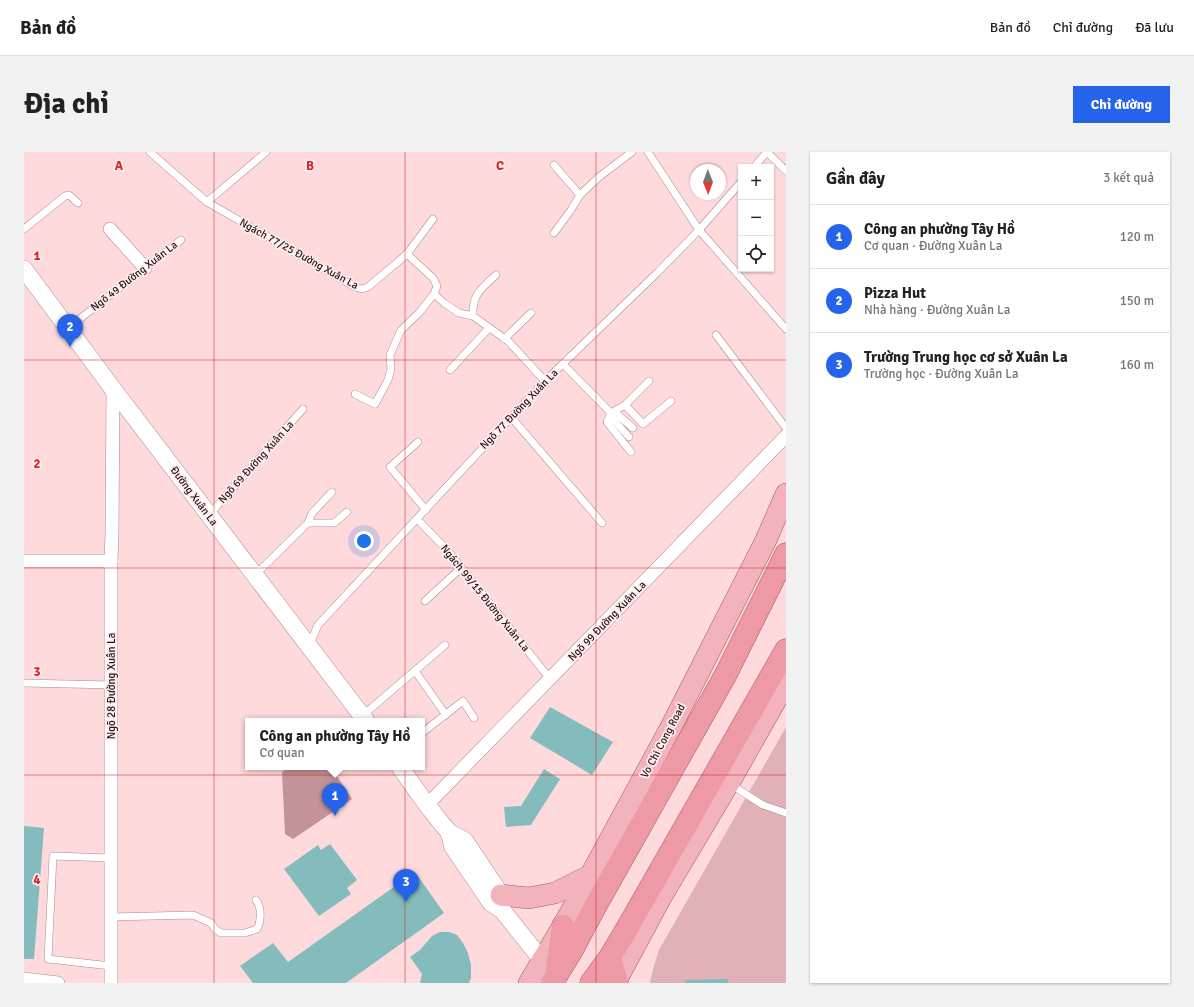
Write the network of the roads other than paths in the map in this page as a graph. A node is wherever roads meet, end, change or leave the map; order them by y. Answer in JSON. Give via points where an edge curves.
{"nodes":[{"id":1,"x":150,"y":152,"type":"edge"},
{"id":2,"x":266,"y":152,"type":"edge"},
{"id":3,"x":632,"y":152,"type":"edge"},
{"id":4,"x":648,"y":152,"type":"edge"},
{"id":5,"x":767,"y":152,"type":"edge"},
{"id":6,"x":757,"y":164,"type":"edge"},
{"id":7,"x":554,"y":165,"type":"dead end"},
{"id":8,"x":786,"y":171,"type":"edge"},
{"id":9,"x":738,"y":185,"type":"edge"},
{"id":10,"x":580,"y":195,"type":"junction"},
{"id":11,"x":207,"y":202,"type":"junction"},
{"id":12,"x":78,"y":203,"type":"dead end"},
{"id":13,"x":433,"y":219,"type":"dead end"},
{"id":14,"x":24,"y":229,"type":"edge"},
{"id":15,"x":110,"y":229,"type":"dead end"},
{"id":16,"x":699,"y":230,"type":"junction"},
{"id":17,"x":554,"y":233,"type":"dead end"},
{"id":18,"x":181,"y":240,"type":"dead end"},
{"id":19,"x":407,"y":254,"type":"junction"},
{"id":20,"x":146,"y":268,"type":"junction"},
{"id":21,"x":24,"y":269,"type":"edge"},
{"id":22,"x":496,"y":275,"type":"dead end"},
{"id":23,"x":434,"y":294,"type":"junction"},
{"id":24,"x":531,"y":313,"type":"dead end"},
{"id":25,"x":473,"y":316,"type":"junction"},
{"id":26,"x":68,"y":328,"type":"junction"},
{"id":27,"x":489,"y":328,"type":"junction"},
{"id":28,"x":786,"y":328,"type":"edge"},
{"id":29,"x":716,"y":335,"type":"dead end"},
{"id":30,"x":504,"y":339,"type":"junction"},
{"id":31,"x":563,"y":364,"type":"junction"},
{"id":32,"x":450,"y":370,"type":"dead end"},
{"id":33,"x":545,"y":381,"type":"junction"},
{"id":34,"x":649,"y":381,"type":"dead end"},
{"id":35,"x":113,"y":389,"type":"junction"},
{"id":36,"x":355,"y":394,"type":"dead end"},
{"id":37,"x":671,"y":401,"type":"dead end"},
{"id":38,"x":625,"y":405,"type":"junction"},
{"id":39,"x":303,"y":409,"type":"dead end"},
{"id":40,"x":611,"y":413,"type":"junction"},
{"id":41,"x":511,"y":417,"type":"junction"},
{"id":42,"x":633,"y":428,"type":"dead end"},
{"id":43,"x":786,"y":428,"type":"edge"},
{"id":44,"x":786,"y":436,"type":"edge"},
{"id":45,"x":629,"y":437,"type":"dead end"},
{"id":46,"x":418,"y":442,"type":"dead end"},
{"id":47,"x":631,"y":452,"type":"dead end"},
{"id":48,"x":332,"y":492,"type":"dead end"},
{"id":49,"x":786,"y":494,"type":"edge"},
{"id":50,"x":426,"y":510,"type":"junction"},
{"id":51,"x":347,"y":512,"type":"dead end"},
{"id":52,"x":209,"y":516,"type":"junction"},
{"id":53,"x":418,"y":519,"type":"junction"},
{"id":54,"x":308,"y":523,"type":"junction"},
{"id":55,"x":602,"y":523,"type":"dead end"},
{"id":56,"x":786,"y":554,"type":"edge"},
{"id":57,"x":24,"y":561,"type":"edge"},
{"id":58,"x":111,"y":561,"type":"junction"},
{"id":59,"x":461,"y":568,"type":"junction"},
{"id":60,"x":256,"y":575,"type":"junction"},
{"id":61,"x":425,"y":601,"type":"dead end"},
{"id":62,"x":445,"y":645,"type":"dead end"},
{"id":63,"x":308,"y":646,"type":"junction"},
{"id":64,"x":786,"y":650,"type":"edge"},
{"id":65,"x":415,"y":671,"type":"junction"},
{"id":66,"x":550,"y":679,"type":"junction"},
{"id":67,"x":786,"y":682,"type":"edge"},
{"id":68,"x":24,"y":683,"type":"edge"},
{"id":69,"x":111,"y":685,"type":"junction"},
{"id":70,"x":446,"y":715,"type":"junction"},
{"id":71,"x":363,"y":718,"type":"edge"},
{"id":72,"x":365,"y":718,"type":"edge"},
{"id":73,"x":474,"y":718,"type":"dead end"},
{"id":74,"x":425,"y":731,"type":"edge"},
{"id":75,"x":402,"y":770,"type":"edge"},
{"id":76,"x":729,"y":783,"type":"junction"},
{"id":77,"x":427,"y":805,"type":"junction"},
{"id":78,"x":786,"y":813,"type":"edge"},
{"id":79,"x":111,"y":858,"type":"junction"},
{"id":80,"x":589,"y":876,"type":"junction"},
{"id":81,"x":256,"y":900,"type":"dead end"},
{"id":82,"x":660,"y":900,"type":"junction"},
{"id":83,"x":502,"y":903,"type":"junction"},
{"id":84,"x":638,"y":910,"type":"junction"},
{"id":85,"x":111,"y":917,"type":"junction"},
{"id":86,"x":562,"y":926,"type":"junction"},
{"id":87,"x":610,"y":957,"type":"junction"},
{"id":88,"x":542,"y":961,"type":"junction"},
{"id":89,"x":111,"y":966,"type":"junction"},
{"id":90,"x":24,"y":979,"type":"edge"},
{"id":91,"x":556,"y":981,"type":"edge"},
{"id":92,"x":616,"y":982,"type":"edge"},
{"id":93,"x":58,"y":983,"type":"edge"},
{"id":94,"x":111,"y":983,"type":"edge"},
{"id":95,"x":529,"y":983,"type":"edge"},
{"id":96,"x":590,"y":983,"type":"edge"}],
"edges":[{"from":1,"to":11,"type":"lane"},
{"from":2,"to":11,"type":"lane"},
{"from":3,"to":10,"type":"lane"},
{"from":4,"to":16,"type":"lane"},
{"from":5,"to":6,"type":"lane"},
{"from":5,"to":8,"type":"lane"},
{"from":7,"to":10,"type":"lane"},
{"from":9,"to":16,"type":"lane","name":"Ngõ 77 Đường Xuân La"},
{"from":10,"to":17,"type":"lane"},
{"from":11,"to":19,"type":"lane","name":"Ngách 77/25 Đường Xuân La","via":[[362,289],[368,287]]},
{"from":12,"to":14,"type":"lane","via":[[69,195],[65,196]]},
{"from":13,"to":19,"type":"lane","name":"Ngách 77/25 Đường Xuân La"},
{"from":15,"to":20,"type":"street"},
{"from":16,"to":28,"type":"lane"},
{"from":16,"to":31,"type":"lane","name":"Ngõ 77 Đường Xuân La"},
{"from":18,"to":20,"type":"lane","name":"Ngõ 49 Đường Xuân La"},
{"from":19,"to":23,"type":"lane","via":[[433,278],[437,286]]},
{"from":20,"to":26,"type":"lane","name":"Ngõ 49 Đường Xuân La"},
{"from":21,"to":26,"type":"street","name":"Đường Xuân La"},
{"from":22,"to":25,"type":"lane","via":[[477,294],[472,306]]},
{"from":23,"to":25,"type":"lane","via":[[460,313]]},
{"from":23,"to":36,"type":"lane","via":[[401,330],[390,355],[391,369],[388,380],[376,404]]},
{"from":24,"to":30,"type":"lane"},
{"from":25,"to":27,"type":"lane"},
{"from":26,"to":35,"type":"street","name":"Đường Xuân La"},
{"from":27,"to":30,"type":"lane"},
{"from":27,"to":32,"type":"lane"},
{"from":29,"to":43,"type":"lane"},
{"from":30,"to":33,"type":"lane"},
{"from":31,"to":33,"type":"lane","name":"Ngõ 77 Đường Xuân La"},
{"from":31,"to":40,"type":"lane"},
{"from":33,"to":41,"type":"lane","name":"Ngõ 77 Đường Xuân La"},
{"from":34,"to":38,"type":"lane"},
{"from":35,"to":52,"type":"street","name":"Đường Xuân La"},
{"from":35,"to":58,"type":"street","name":"Ngõ 28 Đường Xuân La"},
{"from":37,"to":38,"type":"lane","via":[[643,424]]},
{"from":38,"to":40,"type":"lane"},
{"from":39,"to":52,"type":"lane","name":"Ngõ 69 Đường Xuân La"},
{"from":40,"to":42,"type":"lane","via":[[618,415]]},
{"from":40,"to":45,"type":"lane"},
{"from":40,"to":47,"type":"lane","via":[[607,422]]},
{"from":41,"to":50,"type":"lane","name":"Ngõ 77 Đường Xuân La"},
{"from":41,"to":55,"type":"lane"},
{"from":44,"to":66,"type":"street","name":"Ngõ 99 Đường Xuân La"},
{"from":46,"to":50,"type":"lane","via":[[390,467]]},
{"from":48,"to":54,"type":"lane","via":[[312,513]]},
{"from":49,"to":80,"type":"main road","name":"Vo Chi Cong Road","via":[[760,553],[672,725]]},
{"from":50,"to":53,"type":"lane","name":"Ngõ 77 Đường Xuân La"},
{"from":51,"to":54,"type":"lane","via":[[334,523]]},
{"from":52,"to":60,"type":"street","name":"Đường Xuân La"},
{"from":53,"to":59,"type":"lane","name":"Ngách 99/15 Đường Xuân La"},
{"from":53,"to":63,"type":"lane","name":"Ngõ 77 Đường Xuân La","via":[[318,625]]},
{"from":54,"to":60,"type":"lane"},
{"from":56,"to":91,"type":"highway","name":"Vo Chi Cong Road","via":[[725,676]]},
{"from":57,"to":58,"type":"street"},
{"from":58,"to":69,"type":"street","name":"Ngõ 28 Đường Xuân La"},
{"from":59,"to":61,"type":"lane"},
{"from":59,"to":66,"type":"lane","name":"Ngách 99/15 Đường Xuân La"},
{"from":60,"to":63,"type":"street","name":"Đường Xuân La"},
{"from":62,"to":65,"type":"lane"},
{"from":63,"to":71,"type":"street","name":"Đường Xuân La"},
{"from":64,"to":84,"type":"highway"},
{"from":65,"to":70,"type":"lane"},
{"from":65,"to":72,"type":"lane"},
{"from":66,"to":77,"type":"street","name":"Ngõ 99 Đường Xuân La"},
{"from":67,"to":76,"type":"main road"},
{"from":68,"to":69,"type":"lane"},
{"from":69,"to":79,"type":"street","name":"Ngõ 28 Đường Xuân La"},
{"from":70,"to":73,"type":"lane","via":[[463,701]]},
{"from":70,"to":74,"type":"lane"},
{"from":75,"to":77,"type":"street"},
{"from":76,"to":78,"type":"lane","via":[[763,805]]},
{"from":76,"to":82,"type":"main road"},
{"from":77,"to":83,"type":"street","via":[[450,832],[465,842]]},
{"from":79,"to":85,"type":"street","name":"Ngõ 28 Đường Xuân La"},
{"from":79,"to":89,"type":"lane","via":[[54,856],[48,959]]},
{"from":80,"to":83,"type":"main road","via":[[555,893]]},
{"from":80,"to":86,"type":"main road","name":"Vo Chi Cong Road"},
{"from":81,"to":85,"type":"lane","via":[[260,904],[260,923],[257,929],[245,933],[221,933],[211,923],[193,915]]},
{"from":82,"to":84,"type":"highway"},
{"from":82,"to":92,"type":"main road"},
{"from":83,"to":88,"type":"street"},
{"from":84,"to":87,"type":"highway"},
{"from":85,"to":89,"type":"street","name":"Ngõ 28 Đường Xuân La"},
{"from":86,"to":88,"type":"main road","name":"Vo Chi Cong Road"},
{"from":86,"to":91,"type":"highway"},
{"from":87,"to":92,"type":"highway"},
{"from":87,"to":96,"type":"highway"},
{"from":88,"to":91,"type":"street"},
{"from":88,"to":95,"type":"main road","name":"Vo Chi Cong Road"},
{"from":89,"to":94,"type":"street","name":"Ngõ 28 Đường Xuân La"},
{"from":90,"to":93,"type":"street"}]}
